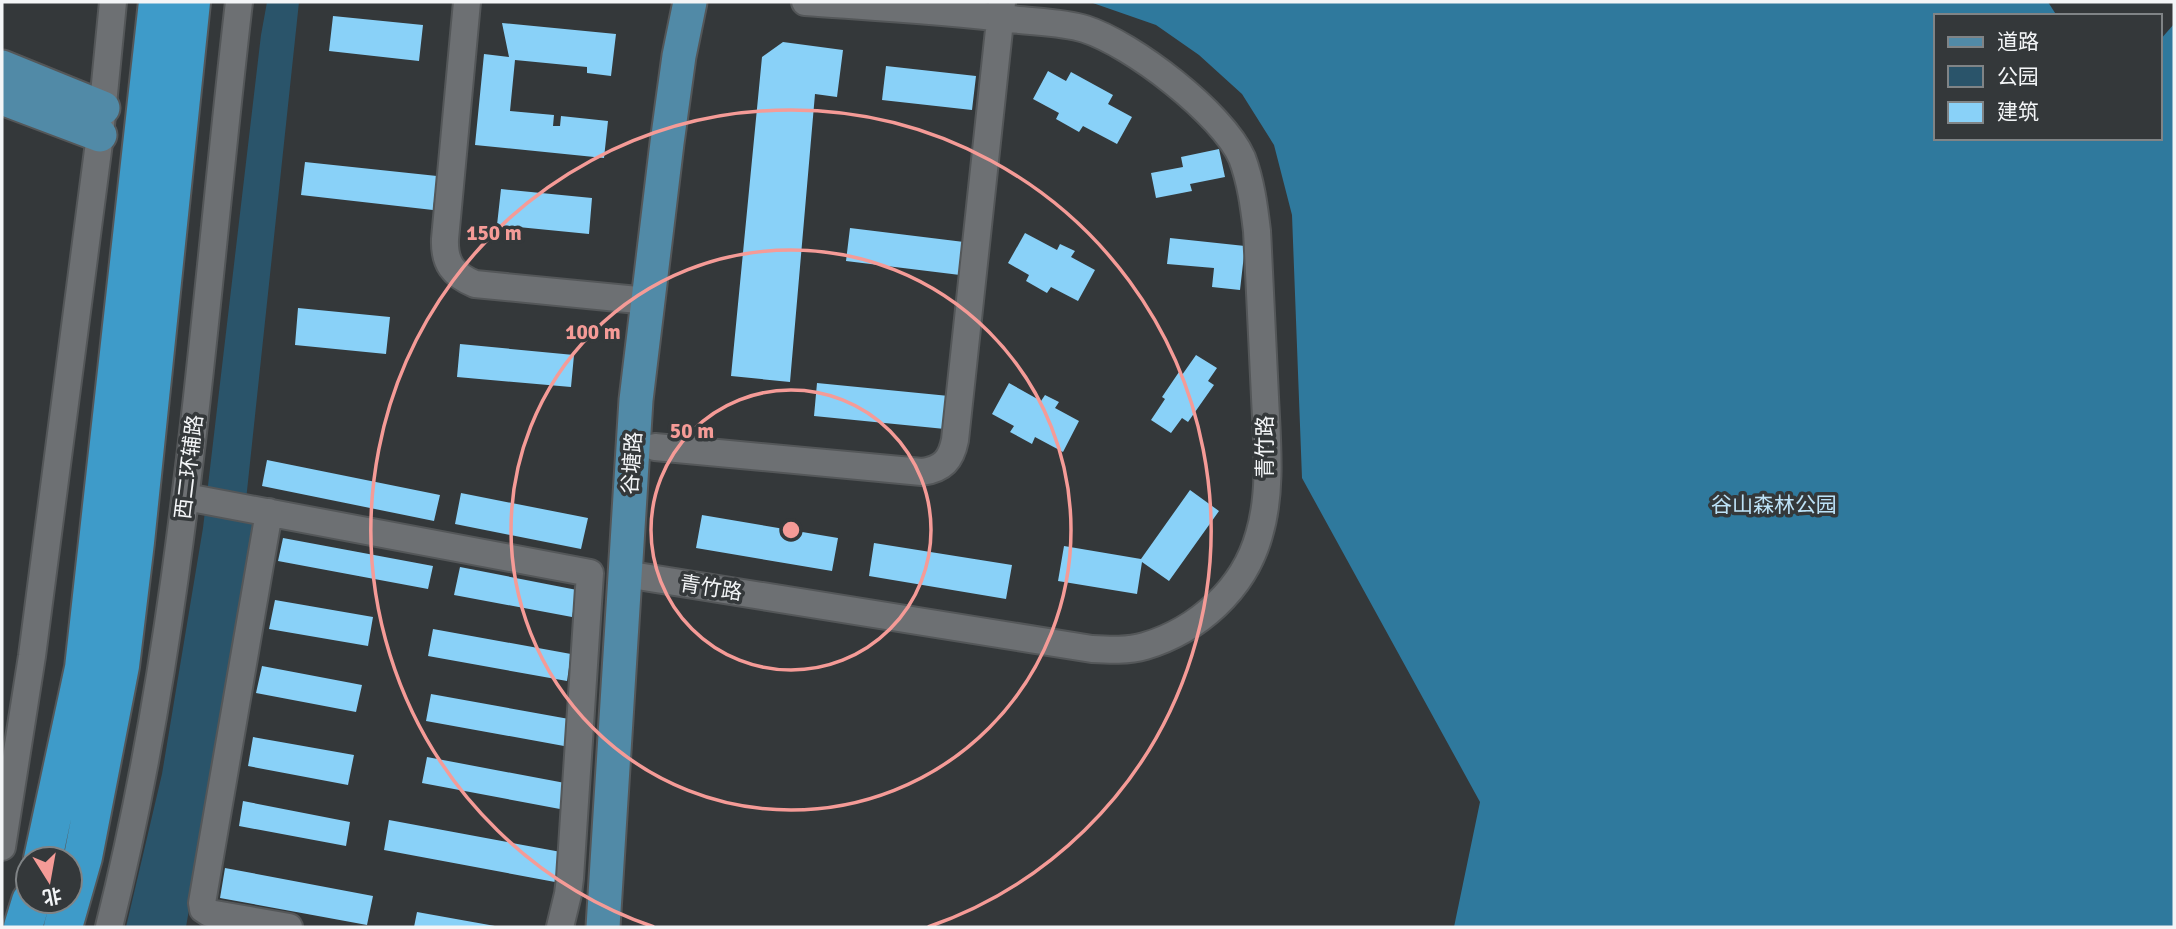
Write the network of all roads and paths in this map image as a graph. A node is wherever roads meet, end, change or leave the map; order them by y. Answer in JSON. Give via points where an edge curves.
{"nodes":[{"id":1,"x":113,"y":2,"type":"edge"},
{"id":2,"x":158,"y":2,"type":"edge"},
{"id":3,"x":191,"y":2,"type":"edge"},
{"id":4,"x":239,"y":2,"type":"edge"},
{"id":5,"x":467,"y":2,"type":"edge"},
{"id":6,"x":690,"y":2,"type":"edge"},
{"id":7,"x":710,"y":2,"type":"edge"},
{"id":8,"x":805,"y":2,"type":"edge"},
{"id":9,"x":1001,"y":7,"type":"edge"},
{"id":10,"x":2,"y":67,"type":"edge"},
{"id":11,"x":2,"y":98,"type":"edge"},
{"id":12,"x":102,"y":122,"type":"junction"},
{"id":13,"x":648,"y":301,"type":"junction"},
{"id":14,"x":655,"y":447,"type":"junction"},
{"id":15,"x":186,"y":497,"type":"junction"},
{"id":16,"x":270,"y":512,"type":"junction"},
{"id":17,"x":636,"y":579,"type":"junction"},
{"id":18,"x":46,"y":845,"type":"edge"},
{"id":19,"x":2,"y":847,"type":"edge"},
{"id":20,"x":63,"y":927,"type":"edge"},
{"id":21,"x":109,"y":927,"type":"edge"},
{"id":22,"x":289,"y":927,"type":"edge"},
{"id":23,"x":560,"y":927,"type":"edge"},
{"id":24,"x":603,"y":927,"type":"edge"},
{"id":25,"x":624,"y":927,"type":"edge"}],
"edges":[{"from":1,"to":12,"type":"street"},
{"from":2,"to":18,"type":"highway","via":[[85,654]]},
{"from":3,"to":20,"type":"highway","via":[[120,666],[83,858]]},
{"from":4,"to":15,"type":"street","name":"西二环辅路"},
{"from":5,"to":13,"type":"street","via":[[445,239],[451,268],[475,284]]},
{"from":6,"to":13,"type":"main road","name":"谷塘路","via":[[677,68]]},
{"from":7,"to":14,"type":"main road","name":"谷塘路","via":[[680,209]]},
{"from":8,"to":9,"type":"street","name":"青竹路"},
{"from":9,"to":14,"type":"street","via":[[956,440],[944,466],[922,472]]},
{"from":9,"to":17,"type":"street","name":"青竹路","via":[[1083,21],[1113,32],[1204,99],[1230,124],[1248,155],[1261,196],[1274,443],[1266,537],[1251,573],[1212,618],[1146,653],[1123,656],[1091,656]]},
{"from":10,"to":12,"type":"main road"},
{"from":11,"to":12,"type":"main road"},
{"from":12,"to":19,"type":"street","via":[[33,656]]},
{"from":13,"to":17,"type":"main road","name":"谷塘路","via":[[636,400]]},
{"from":14,"to":17,"type":"main road","name":"谷塘路"},
{"from":15,"to":16,"type":"street"},
{"from":15,"to":21,"type":"street","name":"西二环辅路","via":[[149,743]]},
{"from":16,"to":22,"type":"street","via":[[202,903],[209,913]]},
{"from":16,"to":23,"type":"street","via":[[590,573],[570,878]]},
{"from":17,"to":24,"type":"main road","name":"谷塘路"},
{"from":17,"to":25,"type":"main road","name":"谷塘路"}]}
